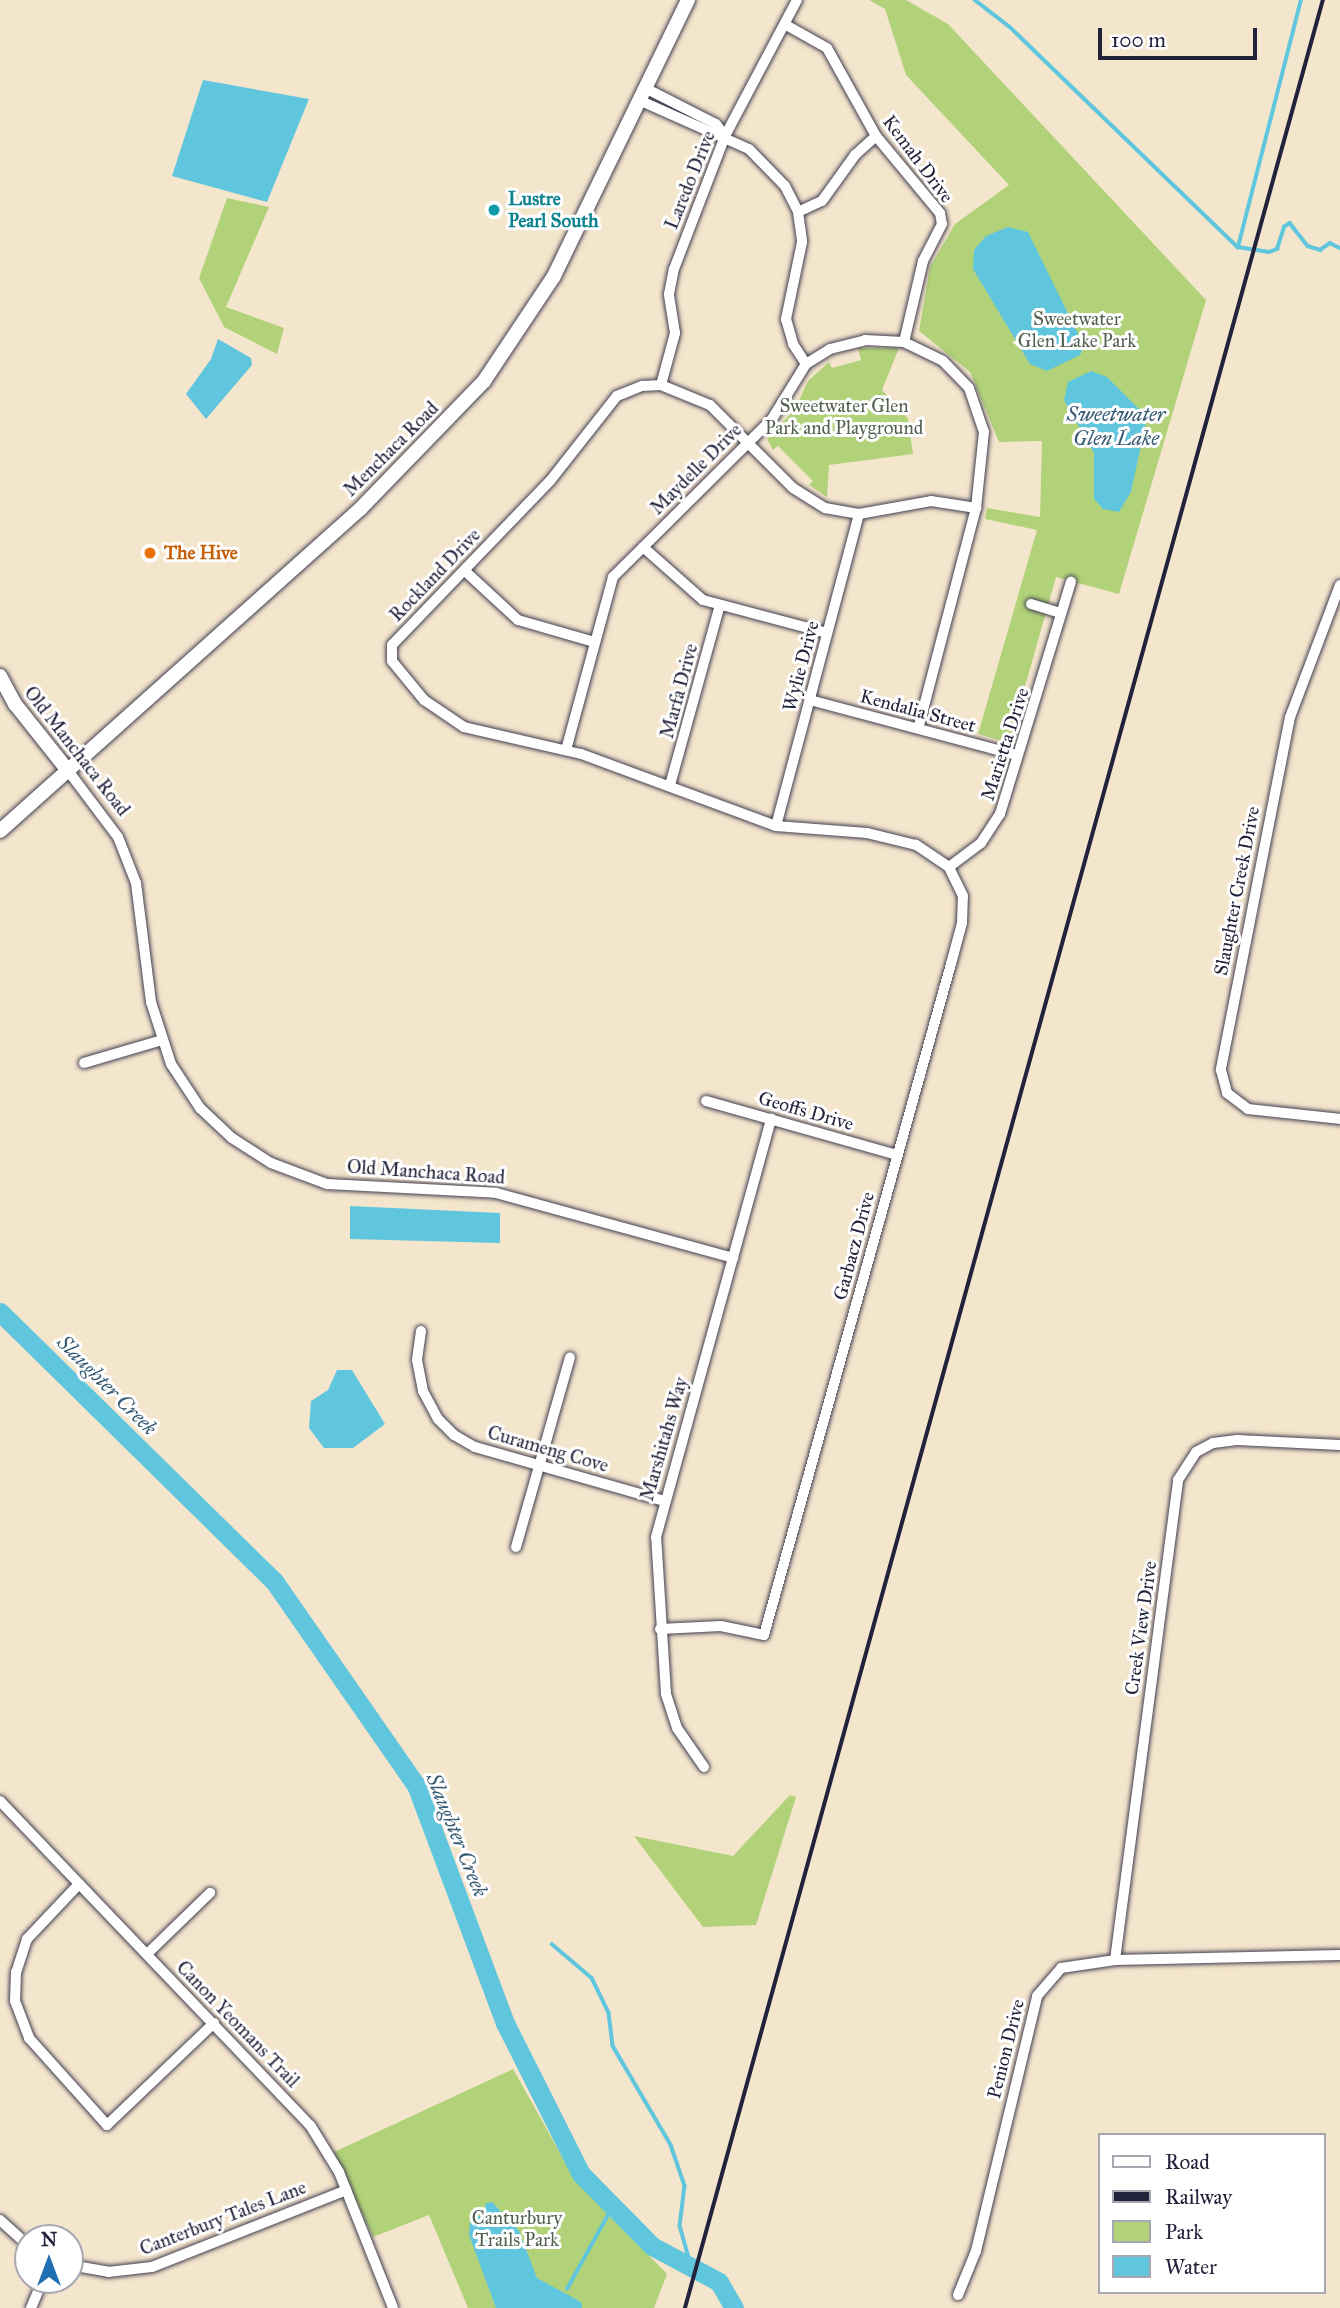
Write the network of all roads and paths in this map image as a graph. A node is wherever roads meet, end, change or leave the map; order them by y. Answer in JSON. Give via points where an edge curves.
{"nodes":[{"id":1,"x":688,"y":0,"type":"edge"},
{"id":2,"x":797,"y":0,"type":"edge"},
{"id":3,"x":786,"y":25,"type":"junction"},
{"id":4,"x":644,"y":95,"type":"junction"},
{"id":5,"x":725,"y":136,"type":"junction"},
{"id":6,"x":876,"y":136,"type":"junction"},
{"id":7,"x":798,"y":212,"type":"junction"},
{"id":8,"x":904,"y":342,"type":"junction"},
{"id":9,"x":806,"y":363,"type":"junction"},
{"id":10,"x":661,"y":384,"type":"junction"},
{"id":11,"x":748,"y":442,"type":"junction"},
{"id":12,"x":976,"y":508,"type":"junction"},
{"id":13,"x":859,"y":514,"type":"junction"},
{"id":14,"x":643,"y":547,"type":"junction"},
{"id":15,"x":465,"y":571,"type":"junction"},
{"id":16,"x":1071,"y":582,"type":"dead end"},
{"id":17,"x":1340,"y":585,"type":"edge"},
{"id":18,"x":1031,"y":604,"type":"dead end"},
{"id":19,"x":720,"y":605,"type":"junction"},
{"id":20,"x":1061,"y":613,"type":"junction"},
{"id":21,"x":827,"y":634,"type":"junction"},
{"id":22,"x":594,"y":642,"type":"junction"},
{"id":23,"x":0,"y":676,"type":"edge"},
{"id":24,"x":810,"y":700,"type":"junction"},
{"id":25,"x":918,"y":729,"type":"junction"},
{"id":26,"x":566,"y":750,"type":"junction"},
{"id":27,"x":1017,"y":755,"type":"junction"},
{"id":28,"x":69,"y":772,"type":"junction"},
{"id":29,"x":670,"y":785,"type":"junction"},
{"id":30,"x":776,"y":826,"type":"junction"},
{"id":31,"x":0,"y":831,"type":"edge"},
{"id":32,"x":950,"y":867,"type":"junction"},
{"id":33,"x":162,"y":1040,"type":"junction"},
{"id":34,"x":85,"y":1063,"type":"dead end"},
{"id":35,"x":706,"y":1101,"type":"dead end"},
{"id":36,"x":771,"y":1119,"type":"junction"},
{"id":37,"x":1340,"y":1119,"type":"edge"},
{"id":38,"x":897,"y":1155,"type":"junction"},
{"id":39,"x":733,"y":1258,"type":"junction"},
{"id":40,"x":421,"y":1331,"type":"dead end"},
{"id":41,"x":570,"y":1358,"type":"dead end"},
{"id":42,"x":1340,"y":1446,"type":"edge"},
{"id":43,"x":539,"y":1466,"type":"junction"},
{"id":44,"x":664,"y":1501,"type":"junction"},
{"id":45,"x":516,"y":1548,"type":"dead end"},
{"id":46,"x":660,"y":1629,"type":"junction"},
{"id":47,"x":704,"y":1767,"type":"dead end"},
{"id":48,"x":0,"y":1801,"type":"edge"},
{"id":49,"x":79,"y":1884,"type":"junction"},
{"id":50,"x":210,"y":1893,"type":"dead end"},
{"id":51,"x":147,"y":1954,"type":"junction"},
{"id":52,"x":1340,"y":1955,"type":"edge"},
{"id":53,"x":1115,"y":1960,"type":"junction"},
{"id":54,"x":214,"y":2023,"type":"junction"},
{"id":55,"x":346,"y":2190,"type":"junction"},
{"id":56,"x":0,"y":2220,"type":"edge"},
{"id":57,"x":14,"y":2232,"type":"edge"},
{"id":58,"x":84,"y":2268,"type":"edge"},
{"id":59,"x":958,"y":2295,"type":"dead end"},
{"id":60,"x":393,"y":2308,"type":"edge"}],
"edges":[{"from":1,"to":4,"type":"main road","name":"Menchaca Road"},
{"from":2,"to":3,"type":"street","name":"Laredo Drive"},
{"from":3,"to":5,"type":"street","name":"Laredo Drive"},
{"from":3,"to":6,"type":"street","name":"Kemah Drive","via":[[827,48]]},
{"from":4,"to":5,"type":"street","via":[[716,124]]},
{"from":4,"to":28,"type":"main road","name":"Menchaca Road","via":[[554,276],[527,322],[466,402],[361,508]]},
{"from":5,"to":7,"type":"street","via":[[749,149],[774,173]]},
{"from":5,"to":10,"type":"street","name":"Laredo Drive","via":[[669,286],[675,333]]},
{"from":6,"to":7,"type":"street","via":[[855,155],[822,201]]},
{"from":6,"to":8,"type":"street","name":"Kemah Drive","via":[[942,218],[922,261]]},
{"from":7,"to":9,"type":"street","via":[[802,251],[786,319],[789,337]]},
{"from":8,"to":9,"type":"street","via":[[854,341]]},
{"from":8,"to":12,"type":"street","via":[[943,361],[973,396],[985,445]]},
{"from":9,"to":11,"type":"street","name":"Maydelle Drive","via":[[780,410]]},
{"from":10,"to":11,"type":"street","via":[[710,405]]},
{"from":10,"to":15,"type":"street","name":"Rockland Drive","via":[[617,396],[571,457]]},
{"from":11,"to":13,"type":"street","via":[[802,495],[825,508]]},
{"from":11,"to":14,"type":"street","name":"Maydelle Drive"},
{"from":12,"to":13,"type":"street","via":[[921,501]]},
{"from":12,"to":25,"type":"street"},
{"from":13,"to":21,"type":"street","name":"Wylie Drive"},
{"from":14,"to":19,"type":"street","via":[[697,596]]},
{"from":14,"to":22,"type":"street","name":"Maydelle Drive","via":[[609,584]]},
{"from":15,"to":22,"type":"street","via":[[518,620]]},
{"from":15,"to":26,"type":"street","name":"Rockland Drive","via":[[396,640],[392,661],[424,700],[453,722]]},
{"from":16,"to":20,"type":"street","name":"Marietta Drive"},
{"from":17,"to":37,"type":"street","name":"Slaughter Creek Drive","via":[[1290,717],[1221,1070],[1227,1093],[1248,1109]]},
{"from":18,"to":20,"type":"street"},
{"from":19,"to":21,"type":"street"},
{"from":19,"to":29,"type":"street","name":"Marfa Drive"},
{"from":20,"to":27,"type":"street","name":"Marietta Drive","via":[[1043,683]]},
{"from":21,"to":24,"type":"street","name":"Wylie Drive"},
{"from":22,"to":26,"type":"street","name":"Maydelle Drive"},
{"from":23,"to":28,"type":"main road","name":"Old Manchaca Road","via":[[15,704]]},
{"from":24,"to":25,"type":"street","name":"Kendalia Street"},
{"from":24,"to":30,"type":"street","name":"Wylie Drive"},
{"from":25,"to":27,"type":"street","name":"Kendalia Street"},
{"from":26,"to":29,"type":"street","name":"Rockland Drive"},
{"from":27,"to":32,"type":"street","name":"Marietta Drive","via":[[995,825]]},
{"from":28,"to":31,"type":"main road","name":"Menchaca Road"},
{"from":28,"to":33,"type":"street","name":"Old Manchaca Road","via":[[118,837],[136,883],[150,1002]]},
{"from":29,"to":30,"type":"street","name":"Rockland Drive"},
{"from":30,"to":32,"type":"street","name":"Rockland Drive","via":[[878,835],[925,849]]},
{"from":32,"to":38,"type":"street","name":"Garbacz Drive","via":[[963,896],[962,923]]},
{"from":33,"to":34,"type":"street"},
{"from":33,"to":39,"type":"street","name":"Old Manchaca Road","via":[[178,1077],[208,1117],[251,1152],[289,1172],[346,1187],[496,1193]]},
{"from":35,"to":36,"type":"street","name":"Geoffs Drive"},
{"from":36,"to":38,"type":"street","name":"Geoffs Drive"},
{"from":36,"to":39,"type":"street","name":"Marshitahs Way"},
{"from":38,"to":46,"type":"street","name":"Garbacz Drive","via":[[764,1635],[721,1626]]},
{"from":39,"to":44,"type":"street","name":"Marshitahs Way"},
{"from":40,"to":43,"type":"street","name":"Curameng Cove","via":[[417,1370],[438,1419],[475,1447]]},
{"from":41,"to":43,"type":"street"},
{"from":42,"to":53,"type":"street","name":"Creek View Drive","via":[[1237,1440],[1213,1443],[1196,1452],[1178,1480]]},
{"from":43,"to":44,"type":"street","name":"Curameng Cove"},
{"from":43,"to":45,"type":"street"},
{"from":44,"to":46,"type":"street","name":"Marshitahs Way","via":[[655,1550]]},
{"from":46,"to":47,"type":"street","name":"Marshitahs Way","via":[[668,1706],[684,1741]]},
{"from":48,"to":49,"type":"street","name":"Canon Yeomans Trail"},
{"from":49,"to":51,"type":"street","name":"Canon Yeomans Trail"},
{"from":49,"to":54,"type":"street","via":[[27,1939],[16,1972],[15,2001],[29,2038],[107,2125]]},
{"from":50,"to":51,"type":"street"},
{"from":51,"to":54,"type":"street","name":"Canon Yeomans Trail"},
{"from":52,"to":53,"type":"street","name":"Penion Drive"},
{"from":53,"to":59,"type":"street","name":"Penion Drive","via":[[1060,1968],[1037,1996],[976,2251]]},
{"from":54,"to":55,"type":"street","name":"Canon Yeomans Trail","via":[[310,2126],[334,2161]]},
{"from":55,"to":58,"type":"street","name":"Canterbury Tales Lane","via":[[152,2267],[108,2272]]},
{"from":55,"to":60,"type":"street","name":"Canon Yeomans Trail"},
{"from":56,"to":57,"type":"street"}]}
